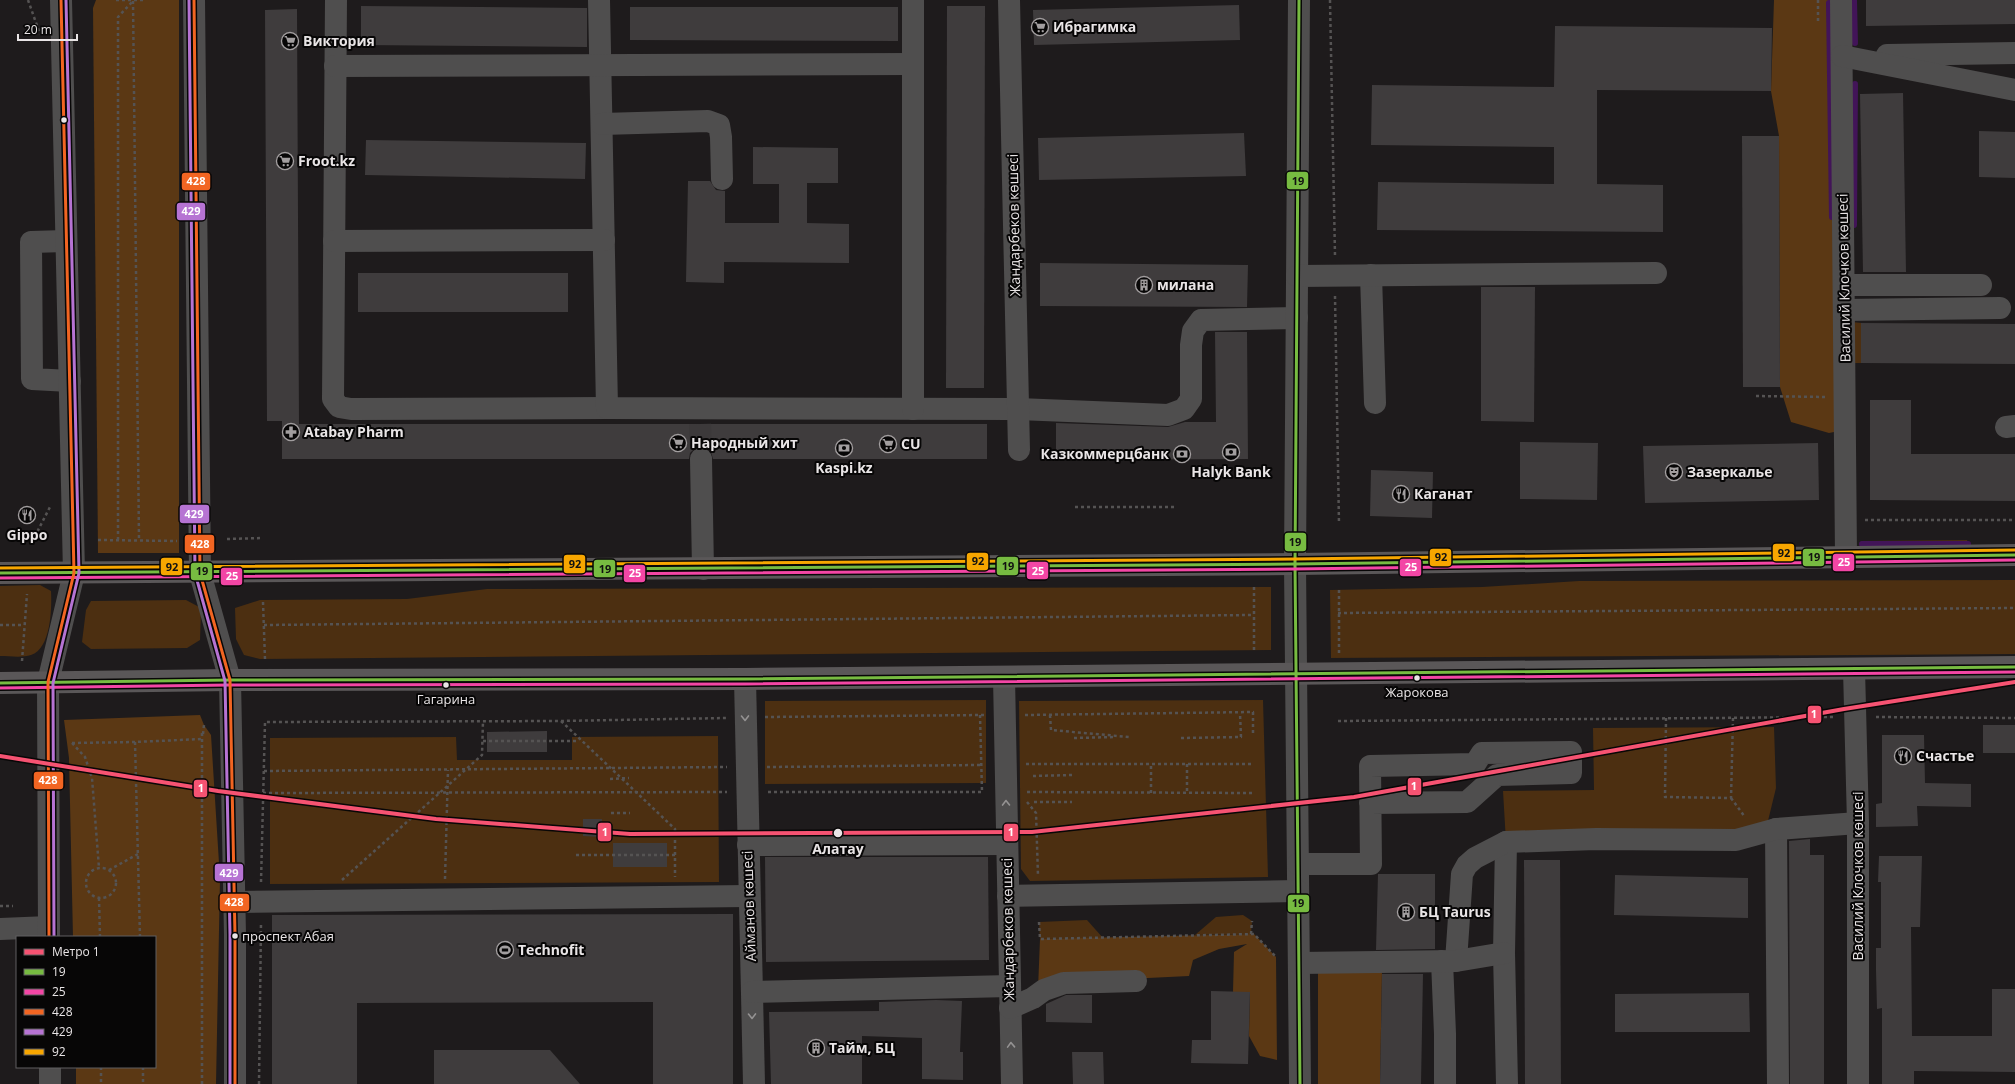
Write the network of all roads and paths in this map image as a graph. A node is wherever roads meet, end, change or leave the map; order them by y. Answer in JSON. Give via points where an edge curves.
{"nodes":[{"id":1,"x":61,"y":0,"type":"edge"},
{"id":2,"x":116,"y":0,"type":"edge"},
{"id":3,"x":146,"y":0,"type":"edge"},
{"id":4,"x":194,"y":0,"type":"edge"},
{"id":5,"x":336,"y":0,"type":"edge"},
{"id":6,"x":599,"y":0,"type":"edge"},
{"id":7,"x":913,"y":0,"type":"edge"},
{"id":8,"x":1008,"y":0,"type":"edge"},
{"id":9,"x":1299,"y":0,"type":"edge"},
{"id":10,"x":1841,"y":0,"type":"edge"},
{"id":11,"x":133,"y":1,"type":"edge"},
{"id":12,"x":2015,"y":53,"type":"edge"},
{"id":13,"x":1842,"y":56,"type":"junction"},
{"id":14,"x":601,"y":64,"type":"junction"},
{"id":15,"x":913,"y":64,"type":"junction"},
{"id":16,"x":335,"y":66,"type":"junction"},
{"id":17,"x":2015,"y":90,"type":"edge"},
{"id":18,"x":602,"y":124,"type":"junction"},
{"id":19,"x":722,"y":179,"type":"dead end"},
{"id":20,"x":604,"y":240,"type":"junction"},
{"id":21,"x":66,"y":241,"type":"junction"},
{"id":22,"x":334,"y":241,"type":"junction"},
{"id":23,"x":1656,"y":273,"type":"dead end"},
{"id":24,"x":1371,"y":275,"type":"junction"},
{"id":25,"x":1297,"y":276,"type":"junction"},
{"id":26,"x":1844,"y":285,"type":"junction"},
{"id":27,"x":1981,"y":285,"type":"dead end"},
{"id":28,"x":2000,"y":308,"type":"dead end"},
{"id":29,"x":1844,"y":310,"type":"junction"},
{"id":30,"x":1297,"y":318,"type":"junction"},
{"id":31,"x":70,"y":381,"type":"junction"},
{"id":32,"x":1756,"y":396,"type":"dead end"},
{"id":33,"x":1828,"y":397,"type":"dead end"},
{"id":34,"x":1375,"y":403,"type":"dead end"},
{"id":35,"x":607,"y":408,"type":"junction"},
{"id":36,"x":913,"y":409,"type":"junction"},
{"id":37,"x":1018,"y":409,"type":"junction"},
{"id":38,"x":1019,"y":450,"type":"dead end"},
{"id":39,"x":701,"y":459,"type":"tunnel mouth"},
{"id":40,"x":1074,"y":507,"type":"dead end"},
{"id":41,"x":1175,"y":507,"type":"dead end"},
{"id":42,"x":1998,"y":515,"type":"dead end"},
{"id":43,"x":1861,"y":520,"type":"dead end"},
{"id":44,"x":1998,"y":520,"type":"junction"},
{"id":45,"x":2015,"y":520,"type":"edge"},
{"id":46,"x":263,"y":538,"type":"dead end"},
{"id":47,"x":227,"y":539,"type":"dead end"},
{"id":48,"x":98,"y":540,"type":"dead end"},
{"id":49,"x":118,"y":540,"type":"junction"},
{"id":50,"x":139,"y":540,"type":"junction"},
{"id":51,"x":177,"y":541,"type":"dead end"},
{"id":52,"x":2015,"y":555,"type":"edge"},
{"id":53,"x":1846,"y":557,"type":"junction"},
{"id":54,"x":1295,"y":564,"type":"junction"},
{"id":55,"x":703,"y":569,"type":"junction"},
{"id":56,"x":0,"y":573,"type":"edge"},
{"id":57,"x":74,"y":573,"type":"junction"},
{"id":58,"x":200,"y":573,"type":"junction"},
{"id":59,"x":1254,"y":587,"type":"dead end"},
{"id":60,"x":1339,"y":590,"type":"dead end"},
{"id":61,"x":27,"y":591,"type":"dead end"},
{"id":62,"x":263,"y":602,"type":"dead end"},
{"id":63,"x":2015,"y":608,"type":"edge"},
{"id":64,"x":1338,"y":614,"type":"junction"},
{"id":65,"x":1254,"y":615,"type":"junction"},
{"id":66,"x":24,"y":624,"type":"junction"},
{"id":67,"x":0,"y":625,"type":"edge"},
{"id":68,"x":264,"y":625,"type":"junction"},
{"id":69,"x":1254,"y":650,"type":"dead end"},
{"id":70,"x":1339,"y":658,"type":"dead end"},
{"id":71,"x":22,"y":661,"type":"dead end"},
{"id":72,"x":266,"y":664,"type":"dead end"},
{"id":73,"x":2015,"y":668,"type":"edge"},
{"id":74,"x":1854,"y":669,"type":"junction"},
{"id":75,"x":1296,"y":674,"type":"junction"},
{"id":76,"x":1004,"y":677,"type":"junction"},
{"id":77,"x":745,"y":679,"type":"junction"},
{"id":78,"x":230,"y":680,"type":"junction"},
{"id":79,"x":48,"y":682,"type":"junction"},
{"id":80,"x":0,"y":683,"type":"edge"},
{"id":81,"x":1240,"y":712,"type":"junction"},
{"id":82,"x":980,"y":715,"type":"junction"},
{"id":83,"x":1005,"y":715,"type":"junction"},
{"id":84,"x":1050,"y":715,"type":"junction"},
{"id":85,"x":1856,"y":716,"type":"junction"},
{"id":86,"x":745,"y":718,"type":"junction"},
{"id":87,"x":1666,"y":718,"type":"junction"},
{"id":88,"x":1732,"y":718,"type":"junction"},
{"id":89,"x":2015,"y":718,"type":"edge"},
{"id":90,"x":483,"y":721,"type":"junction"},
{"id":91,"x":560,"y":721,"type":"junction"},
{"id":92,"x":1338,"y":721,"type":"dead end"},
{"id":93,"x":265,"y":722,"type":"dead end"},
{"id":94,"x":204,"y":725,"type":"dead end"},
{"id":95,"x":202,"y":733,"type":"dead end"},
{"id":96,"x":1253,"y":734,"type":"dead end"},
{"id":97,"x":1074,"y":738,"type":"dead end"},
{"id":98,"x":1181,"y":738,"type":"dead end"},
{"id":99,"x":202,"y":740,"type":"junction"},
{"id":100,"x":483,"y":741,"type":"junction"},
{"id":101,"x":576,"y":741,"type":"dead end"},
{"id":102,"x":135,"y":742,"type":"junction"},
{"id":103,"x":66,"y":743,"type":"dead end"},
{"id":104,"x":72,"y":743,"type":"junction"},
{"id":105,"x":1020,"y":764,"type":"dead end"},
{"id":106,"x":1151,"y":764,"type":"junction"},
{"id":107,"x":1187,"y":764,"type":"junction"},
{"id":108,"x":1252,"y":764,"type":"dead end"},
{"id":109,"x":981,"y":765,"type":"junction"},
{"id":110,"x":731,"y":767,"type":"dead end"},
{"id":111,"x":760,"y":767,"type":"dead end"},
{"id":112,"x":466,"y":769,"type":"junction"},
{"id":113,"x":448,"y":770,"type":"junction"},
{"id":114,"x":264,"y":771,"type":"dead end"},
{"id":115,"x":1072,"y":775,"type":"dead end"},
{"id":116,"x":1034,"y":776,"type":"dead end"},
{"id":117,"x":610,"y":778,"type":"dead end"},
{"id":118,"x":629,"y":778,"type":"dead end"},
{"id":119,"x":448,"y":787,"type":"junction"},
{"id":120,"x":447,"y":792,"type":"junction"},
{"id":121,"x":636,"y":792,"type":"junction"},
{"id":122,"x":730,"y":792,"type":"dead end"},
{"id":123,"x":761,"y":792,"type":"dead end"},
{"id":124,"x":1020,"y":792,"type":"dead end"},
{"id":125,"x":263,"y":793,"type":"dead end"},
{"id":126,"x":441,"y":793,"type":"junction"},
{"id":127,"x":1150,"y":793,"type":"junction"},
{"id":128,"x":1187,"y":793,"type":"junction"},
{"id":129,"x":1252,"y":793,"type":"dead end"},
{"id":130,"x":1024,"y":797,"type":"dead end"},
{"id":131,"x":1034,"y":802,"type":"dead end"},
{"id":132,"x":1072,"y":802,"type":"dead end"},
{"id":133,"x":1370,"y":803,"type":"junction"},
{"id":134,"x":610,"y":813,"type":"dead end"},
{"id":135,"x":630,"y":813,"type":"dead end"},
{"id":136,"x":1858,"y":823,"type":"junction"},
{"id":137,"x":1776,"y":829,"type":"junction"},
{"id":138,"x":1506,"y":842,"type":"junction"},
{"id":139,"x":1007,"y":844,"type":"junction"},
{"id":140,"x":748,"y":845,"type":"junction"},
{"id":141,"x":138,"y":854,"type":"junction"},
{"id":142,"x":576,"y":855,"type":"dead end"},
{"id":143,"x":1298,"y":864,"type":"junction"},
{"id":144,"x":99,"y":868,"type":"junction"},
{"id":145,"x":109,"y":870,"type":"junction"},
{"id":146,"x":341,"y":881,"type":"dead end"},
{"id":147,"x":445,"y":881,"type":"dead end"},
{"id":148,"x":1038,"y":881,"type":"dead end"},
{"id":149,"x":1298,"y":891,"type":"junction"},
{"id":150,"x":748,"y":896,"type":"junction"},
{"id":151,"x":1008,"y":896,"type":"junction"},
{"id":152,"x":99,"y":898,"type":"junction"},
{"id":153,"x":235,"y":902,"type":"junction"},
{"id":154,"x":1252,"y":921,"type":"dead end"},
{"id":155,"x":1039,"y":922,"type":"dead end"},
{"id":156,"x":0,"y":929,"type":"edge"},
{"id":157,"x":49,"y":932,"type":"edge"},
{"id":158,"x":1251,"y":934,"type":"junction"},
{"id":159,"x":100,"y":936,"type":"edge"},
{"id":160,"x":140,"y":936,"type":"edge"},
{"id":161,"x":1504,"y":953,"type":"junction"},
{"id":162,"x":1276,"y":957,"type":"dead end"},
{"id":163,"x":1449,"y":961,"type":"junction"},
{"id":164,"x":1299,"y":963,"type":"junction"},
{"id":165,"x":1136,"y":981,"type":"dead end"},
{"id":166,"x":1010,"y":986,"type":"junction"},
{"id":167,"x":752,"y":992,"type":"junction"},
{"id":168,"x":1010,"y":1008,"type":"junction"},
{"id":169,"x":50,"y":1068,"type":"edge"},
{"id":170,"x":101,"y":1068,"type":"edge"},
{"id":171,"x":143,"y":1068,"type":"edge"},
{"id":172,"x":50,"y":1084,"type":"edge"},
{"id":173,"x":101,"y":1084,"type":"edge"},
{"id":174,"x":144,"y":1084,"type":"edge"},
{"id":175,"x":202,"y":1084,"type":"edge"},
{"id":176,"x":235,"y":1084,"type":"edge"},
{"id":177,"x":754,"y":1084,"type":"edge"},
{"id":178,"x":1012,"y":1084,"type":"edge"},
{"id":179,"x":1300,"y":1084,"type":"edge"},
{"id":180,"x":1445,"y":1084,"type":"edge"},
{"id":181,"x":1507,"y":1084,"type":"edge"},
{"id":182,"x":1778,"y":1084,"type":"edge"},
{"id":183,"x":1858,"y":1084,"type":"edge"}],
"edges":[{"from":1,"to":21,"type":"street"},
{"from":2,"to":11,"type":"path"},
{"from":3,"to":11,"type":"path"},
{"from":4,"to":58,"type":"street"},
{"from":5,"to":16,"type":"street"},
{"from":6,"to":14,"type":"street"},
{"from":7,"to":15,"type":"street"},
{"from":8,"to":37,"type":"street","name":"Жандарбеков көшесі"},
{"from":9,"to":25,"type":"street"},
{"from":10,"to":13,"type":"street","name":"Василий Клочков көшесі"},
{"from":11,"to":49,"type":"path","via":[[118,17]]},
{"from":11,"to":50,"type":"path"},
{"from":12,"to":13,"type":"street"},
{"from":13,"to":17,"type":"street"},
{"from":13,"to":26,"type":"street","name":"Василий Клочков көшесі"},
{"from":14,"to":15,"type":"street"},
{"from":14,"to":16,"type":"street"},
{"from":14,"to":18,"type":"street"},
{"from":15,"to":36,"type":"street"},
{"from":16,"to":22,"type":"street"},
{"from":18,"to":19,"type":"street","via":[[708,121],[719,125],[722,137]]},
{"from":18,"to":20,"type":"street"},
{"from":20,"to":22,"type":"street"},
{"from":20,"to":35,"type":"street"},
{"from":21,"to":31,"type":"street"},
{"from":21,"to":31,"type":"street","via":[[31,242],[32,379]]},
{"from":22,"to":35,"type":"street","via":[[333,399],[339,407]]},
{"from":23,"to":24,"type":"street"},
{"from":24,"to":25,"type":"street"},
{"from":24,"to":34,"type":"street"},
{"from":25,"to":30,"type":"street"},
{"from":26,"to":27,"type":"street"},
{"from":26,"to":29,"type":"street","name":"Василий Клочков көшесі"},
{"from":28,"to":29,"type":"street"},
{"from":29,"to":53,"type":"street","name":"Василий Клочков көшесі"},
{"from":30,"to":37,"type":"street","via":[[1201,320],[1193,331],[1191,345],[1192,399],[1184,409],[1168,415]]},
{"from":30,"to":54,"type":"street"},
{"from":31,"to":57,"type":"street"},
{"from":32,"to":33,"type":"path"},
{"from":35,"to":36,"type":"street","via":[[700,416],[725,409]]},
{"from":36,"to":37,"type":"street"},
{"from":37,"to":38,"type":"street","name":"Жандарбеков көшесі"},
{"from":39,"to":55,"type":"street"},
{"from":40,"to":41,"type":"path"},
{"from":42,"to":44,"type":"path"},
{"from":43,"to":44,"type":"path"},
{"from":44,"to":45,"type":"path"},
{"from":46,"to":47,"type":"path"},
{"from":48,"to":49,"type":"path"},
{"from":49,"to":50,"type":"path"},
{"from":50,"to":51,"type":"path"},
{"from":52,"to":53,"type":"main road"},
{"from":53,"to":54,"type":"main road"},
{"from":54,"to":55,"type":"main road"},
{"from":54,"to":75,"type":"street"},
{"from":55,"to":58,"type":"main road"},
{"from":56,"to":57,"type":"main road"},
{"from":57,"to":58,"type":"main road"},
{"from":57,"to":79,"type":"street"},
{"from":58,"to":78,"type":"street"},
{"from":59,"to":65,"type":"path"},
{"from":60,"to":64,"type":"path"},
{"from":61,"to":66,"type":"path"},
{"from":62,"to":68,"type":"path"},
{"from":63,"to":64,"type":"path"},
{"from":64,"to":70,"type":"path"},
{"from":65,"to":68,"type":"path"},
{"from":65,"to":69,"type":"path"},
{"from":66,"to":67,"type":"path"},
{"from":66,"to":71,"type":"path"},
{"from":68,"to":72,"type":"path"},
{"from":73,"to":74,"type":"main road"},
{"from":74,"to":75,"type":"main road"},
{"from":74,"to":85,"type":"street","name":"Василий Клочков көшесі"},
{"from":75,"to":76,"type":"main road"},
{"from":75,"to":143,"type":"street"},
{"from":76,"to":77,"type":"main road"},
{"from":76,"to":83,"type":"street","name":"Жандарбеков көшесі"},
{"from":77,"to":78,"type":"main road"},
{"from":77,"to":86,"type":"street","name":"Айманов көшесі"},
{"from":78,"to":79,"type":"main road"},
{"from":78,"to":153,"type":"street"},
{"from":79,"to":80,"type":"main road"},
{"from":79,"to":157,"type":"street"},
{"from":81,"to":84,"type":"path"},
{"from":81,"to":96,"type":"path","via":[[1253,712]]},
{"from":81,"to":98,"type":"path","via":[[1241,736]]},
{"from":82,"to":83,"type":"path"},
{"from":82,"to":86,"type":"path"},
{"from":82,"to":109,"type":"path"},
{"from":83,"to":84,"type":"path"},
{"from":139,"to":83,"type":"street","name":"Жандарбеков көшесі","one_way":true},
{"from":84,"to":97,"type":"path","via":[[1051,730],[1129,737]]},
{"from":85,"to":88,"type":"path"},
{"from":85,"to":89,"type":"path"},
{"from":85,"to":136,"type":"street","name":"Василий Клочков көшесі"},
{"from":86,"to":91,"type":"path"},
{"from":86,"to":140,"type":"street","name":"Айманов көшесі","one_way":true},
{"from":87,"to":88,"type":"path"},
{"from":87,"to":88,"type":"path","via":[[1665,797],[1731,798]]},
{"from":87,"to":92,"type":"path"},
{"from":90,"to":91,"type":"path"},
{"from":90,"to":93,"type":"path"},
{"from":90,"to":100,"type":"path"},
{"from":91,"to":121,"type":"path"},
{"from":94,"to":99,"type":"path"},
{"from":95,"to":99,"type":"path"},
{"from":99,"to":102,"type":"path"},
{"from":99,"to":175,"type":"path"},
{"from":100,"to":101,"type":"path"},
{"from":100,"to":112,"type":"path","via":[[482,754]]},
{"from":102,"to":104,"type":"path"},
{"from":102,"to":141,"type":"path"},
{"from":103,"to":104,"type":"path"},
{"from":104,"to":144,"type":"path","via":[[85,757],[92,778]]},
{"from":105,"to":106,"type":"path"},
{"from":106,"to":107,"type":"path"},
{"from":106,"to":127,"type":"path"},
{"from":107,"to":108,"type":"path"},
{"from":107,"to":128,"type":"path"},
{"from":109,"to":111,"type":"path"},
{"from":109,"to":123,"type":"path","via":[[982,792]]},
{"from":110,"to":112,"type":"path"},
{"from":112,"to":113,"type":"path"},
{"from":112,"to":119,"type":"path"},
{"from":113,"to":114,"type":"path"},
{"from":113,"to":119,"type":"path"},
{"from":115,"to":116,"type":"path"},
{"from":117,"to":118,"type":"path"},
{"from":119,"to":120,"type":"path"},
{"from":119,"to":126,"type":"path"},
{"from":120,"to":121,"type":"path"},
{"from":120,"to":126,"type":"path"},
{"from":120,"to":147,"type":"path"},
{"from":121,"to":122,"type":"path"},
{"from":121,"to":142,"type":"path","via":[[675,829],[675,855]]},
{"from":124,"to":127,"type":"path"},
{"from":125,"to":126,"type":"path"},
{"from":126,"to":146,"type":"path"},
{"from":127,"to":128,"type":"path"},
{"from":128,"to":129,"type":"path"},
{"from":130,"to":148,"type":"path","via":[[1036,813]]},
{"from":131,"to":132,"type":"path"},
{"from":133,"to":133,"type":"street","via":[[1370,766],[1475,764],[1482,753],[1571,752],[1571,773],[1497,775],[1467,802]]},
{"from":133,"to":143,"type":"street","via":[[1371,864]]},
{"from":134,"to":135,"type":"path"},
{"from":136,"to":137,"type":"street"},
{"from":136,"to":183,"type":"street","name":"Василий Клочков көшесі"},
{"from":137,"to":138,"type":"street","via":[[1736,840]]},
{"from":137,"to":182,"type":"street"},
{"from":138,"to":161,"type":"street"},
{"from":138,"to":163,"type":"street","via":[[1475,858],[1462,874]]},
{"from":139,"to":140,"type":"street"},
{"from":139,"to":151,"type":"street","name":"Жандарбеков көшесі"},
{"from":140,"to":150,"type":"street","name":"Айманов көшесі"},
{"from":141,"to":145,"type":"path"},
{"from":141,"to":160,"type":"path"},
{"from":143,"to":149,"type":"street"},
{"from":144,"to":145,"type":"path"},
{"from":144,"to":152,"type":"path","via":[[90,872],[86,880],[88,890]]},
{"from":145,"to":152,"type":"path","via":[[115,878],[115,888],[109,896]]},
{"from":149,"to":151,"type":"street"},
{"from":149,"to":164,"type":"street"},
{"from":150,"to":153,"type":"street"},
{"from":150,"to":167,"type":"street","name":"Айманов көшесі"},
{"from":151,"to":166,"type":"street","name":"Жандарбеков көшесі"},
{"from":152,"to":159,"type":"path"},
{"from":153,"to":176,"type":"street"},
{"from":154,"to":158,"type":"path"},
{"from":155,"to":158,"type":"path","via":[[1040,940]]},
{"from":156,"to":157,"type":"street"},
{"from":158,"to":162,"type":"path","via":[[1254,934]]},
{"from":161,"to":163,"type":"street"},
{"from":161,"to":181,"type":"street"},
{"from":163,"to":164,"type":"street"},
{"from":163,"to":180,"type":"street"},
{"from":164,"to":179,"type":"street"},
{"from":165,"to":168,"type":"street","via":[[1064,983],[1044,990]]},
{"from":166,"to":167,"type":"street"},
{"from":166,"to":168,"type":"street","name":"Жандарбеков көшесі"},
{"from":167,"to":177,"type":"street","name":"Айманов көшесі","one_way":true},
{"from":178,"to":168,"type":"street","name":"Жандарбеков көшесі","one_way":true},
{"from":169,"to":172,"type":"street"},
{"from":170,"to":173,"type":"path"},
{"from":171,"to":174,"type":"path"}]}
